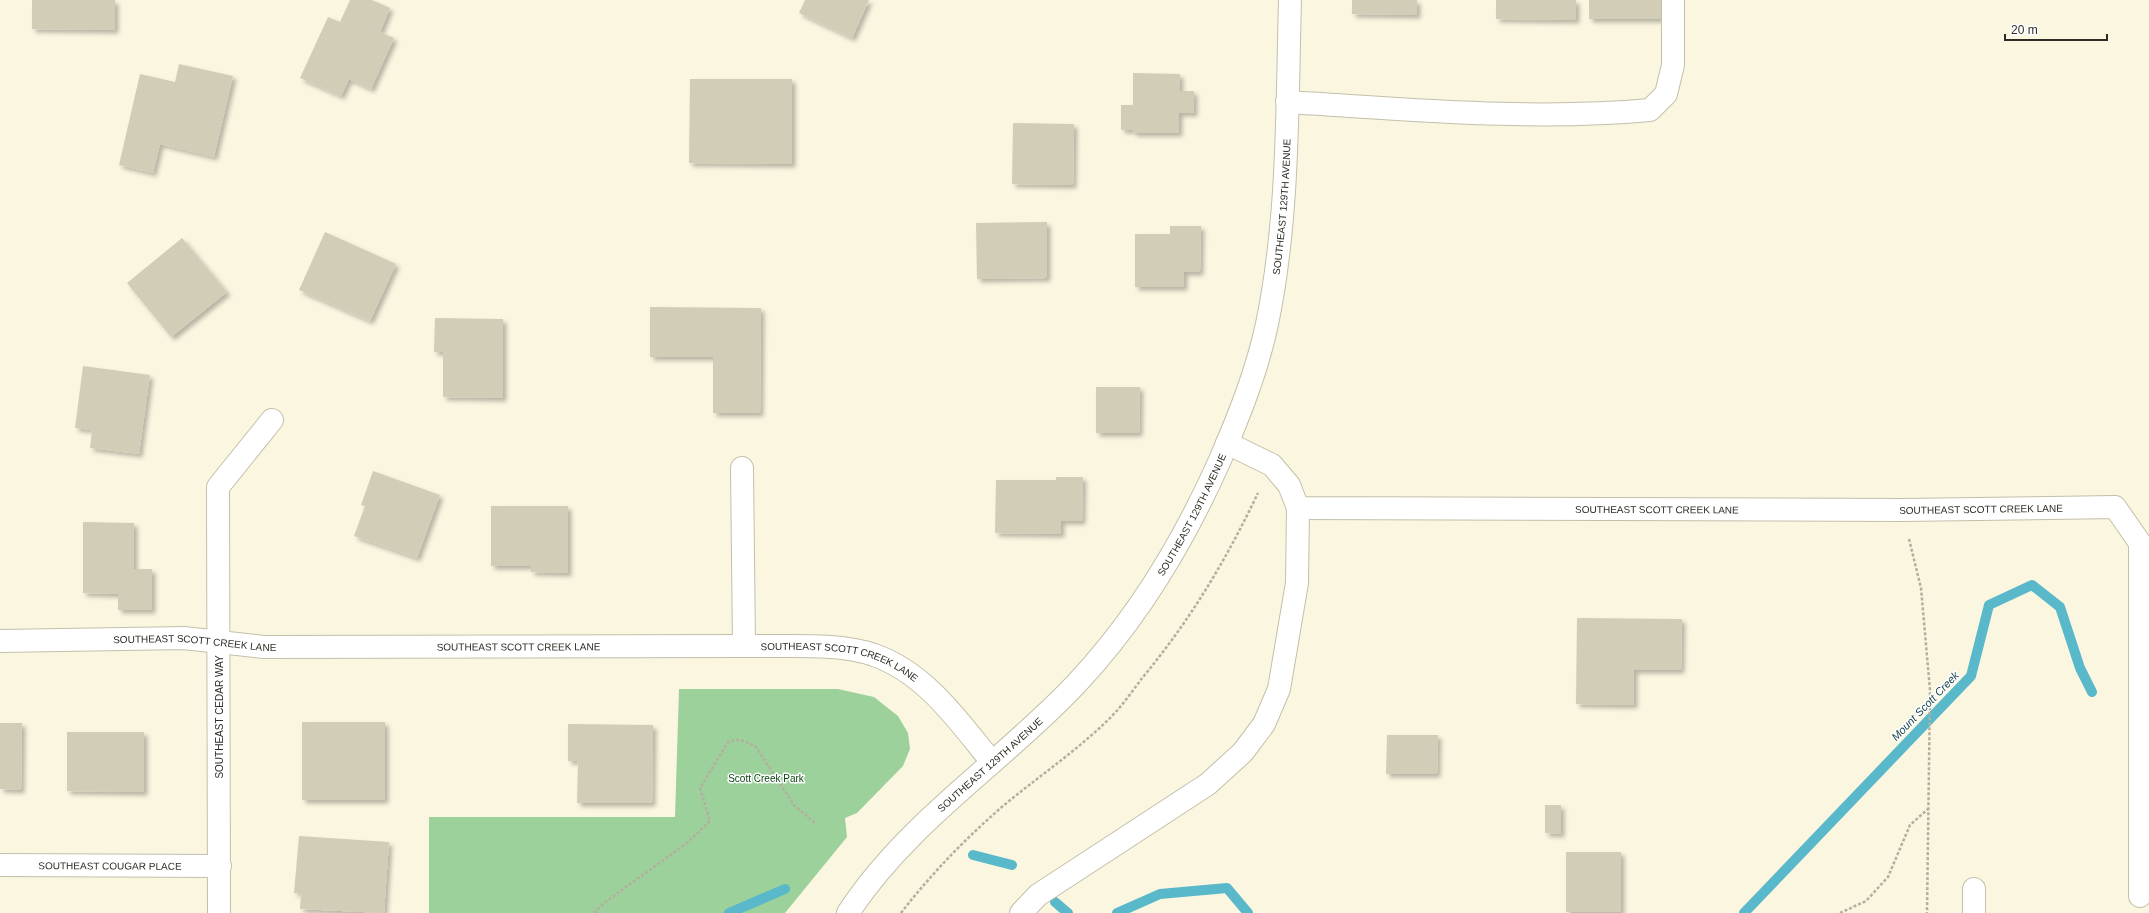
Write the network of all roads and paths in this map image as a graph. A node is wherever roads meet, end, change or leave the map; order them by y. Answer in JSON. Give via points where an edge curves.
{"nodes":[{"id":1,"x":1290,"y":0,"type":"edge"},
{"id":2,"x":1673,"y":0,"type":"edge"},
{"id":3,"x":1287,"y":102,"type":"junction"},
{"id":4,"x":272,"y":420,"type":"dead end"},
{"id":5,"x":1228,"y":443,"type":"junction"},
{"id":6,"x":742,"y":468,"type":"dead end"},
{"id":7,"x":1298,"y":508,"type":"junction"},
{"id":8,"x":1902,"y":510,"type":"junction"},
{"id":9,"x":0,"y":641,"type":"edge"},
{"id":10,"x":219,"y":642,"type":"junction"},
{"id":11,"x":744,"y":646,"type":"junction"},
{"id":12,"x":992,"y":762,"type":"junction"},
{"id":13,"x":1928,"y":809,"type":"junction"},
{"id":14,"x":816,"y":824,"type":"dead end"},
{"id":15,"x":0,"y":865,"type":"edge"},
{"id":16,"x":220,"y":866,"type":"junction"},
{"id":17,"x":1974,"y":889,"type":"dead end"},
{"id":18,"x":2140,"y":896,"type":"dead end"},
{"id":19,"x":219,"y":913,"type":"edge"},
{"id":20,"x":594,"y":913,"type":"edge"},
{"id":21,"x":848,"y":913,"type":"edge"},
{"id":22,"x":1021,"y":913,"type":"edge"},
{"id":23,"x":1840,"y":913,"type":"edge"},
{"id":24,"x":1927,"y":913,"type":"edge"},
{"id":25,"x":1974,"y":913,"type":"edge"}],
"edges":[{"from":1,"to":3,"type":"street","name":"SOUTHEAST 129TH AVENUE"},
{"from":2,"to":3,"type":"street","via":[[1673,65],[1666,94],[1650,110],[1608,114],[1446,112]]},
{"from":3,"to":5,"type":"street","name":"SOUTHEAST 129TH AVENUE","via":[[1279,238],[1268,318],[1256,366]]},
{"from":4,"to":10,"type":"street","name":"SOUTHEAST CEDAR WAY","via":[[218,487]]},
{"from":5,"to":7,"type":"street","via":[[1272,465],[1289,485]]},
{"from":5,"to":12,"type":"street","name":"SOUTHEAST 129TH AVENUE","via":[[1189,527],[1153,587],[1125,625],[1076,685],[1040,721]]},
{"from":6,"to":11,"type":"street"},
{"from":7,"to":8,"type":"street","name":"SOUTHEAST SCOTT CREEK LANE"},
{"from":7,"to":22,"type":"street","via":[[1297,583],[1278,689],[1264,724],[1243,752],[1208,784],[1038,895]]},
{"from":8,"to":13,"type":"path","via":[[1921,588],[1928,674]]},
{"from":8,"to":18,"type":"street","name":"SOUTHEAST SCOTT CREEK LANE","via":[[2115,507],[2140,542]]},
{"from":9,"to":10,"type":"street","name":"SOUTHEAST SCOTT CREEK LANE","via":[[184,638]]},
{"from":10,"to":11,"type":"street","name":"SOUTHEAST SCOTT CREEK LANE","via":[[264,647]]},
{"from":10,"to":16,"type":"street","name":"SOUTHEAST CEDAR WAY"},
{"from":11,"to":12,"type":"street","name":"SOUTHEAST SCOTT CREEK LANE","via":[[851,650],[873,654],[894,663],[933,693]]},
{"from":12,"to":21,"type":"street","name":"SOUTHEAST 129TH AVENUE","via":[[891,858]]},
{"from":13,"to":23,"type":"path","via":[[1910,825],[1888,877],[1866,901]]},
{"from":13,"to":24,"type":"path"},
{"from":14,"to":20,"type":"path","via":[[794,806],[756,746],[737,739],[728,742],[700,788],[710,821],[687,843]]},
{"from":15,"to":16,"type":"street","name":"SOUTHEAST COUGAR PLACE"},
{"from":16,"to":19,"type":"street","name":"SOUTHEAST CEDAR WAY"},
{"from":17,"to":25,"type":"street"}]}
